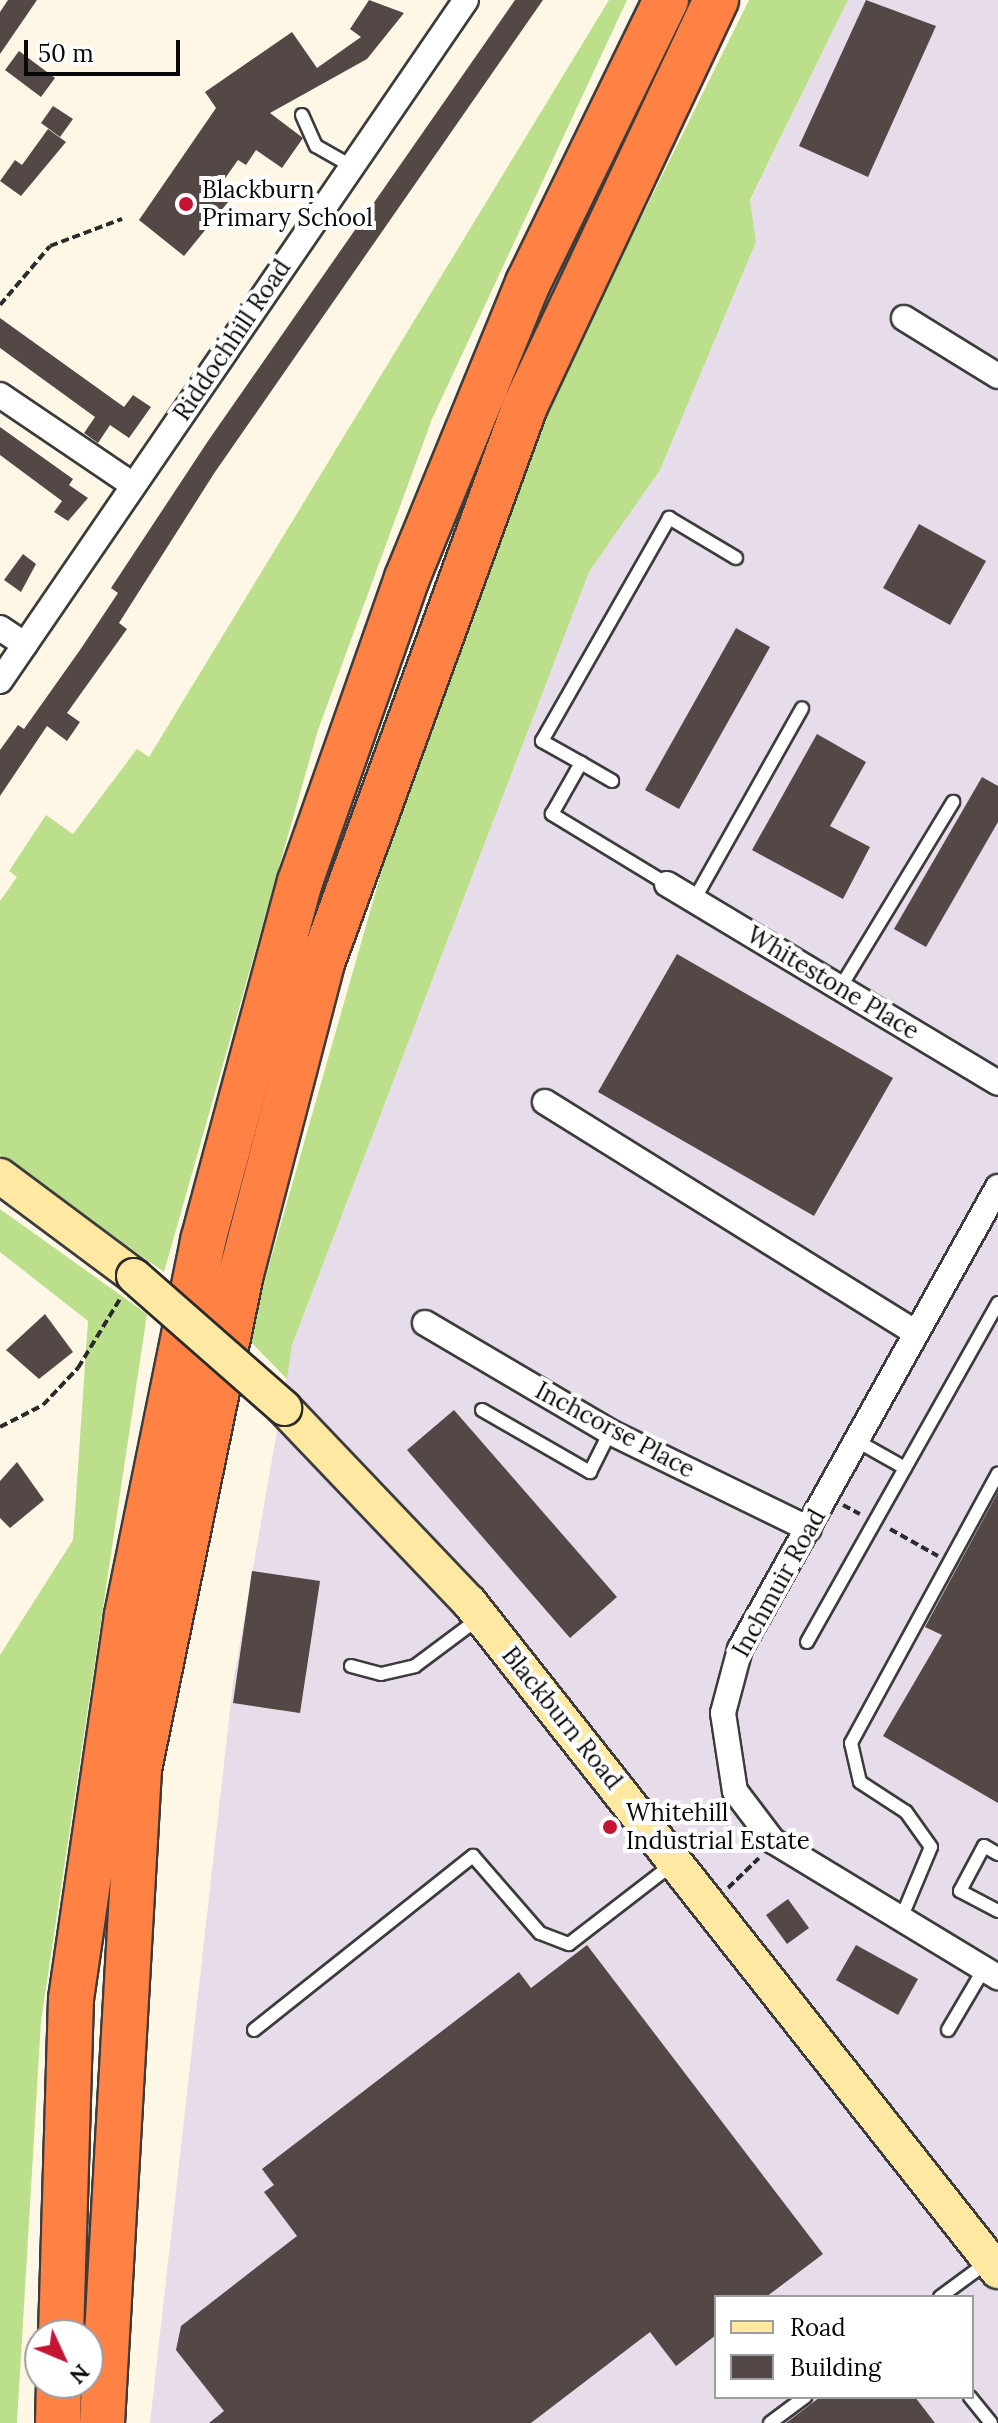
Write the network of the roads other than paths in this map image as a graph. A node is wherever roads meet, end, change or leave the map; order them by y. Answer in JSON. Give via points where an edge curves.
{"nodes":[{"id":1,"x":466,"y":0,"type":"edge"},
{"id":2,"x":666,"y":0,"type":"edge"},
{"id":3,"x":716,"y":0,"type":"edge"},
{"id":4,"x":302,"y":115,"type":"dead end"},
{"id":5,"x":351,"y":166,"type":"junction"},
{"id":6,"x":904,"y":318,"type":"dead end"},
{"id":7,"x":998,"y":376,"type":"edge"},
{"id":8,"x":0,"y":395,"type":"edge"},
{"id":9,"x":133,"y":485,"type":"junction"},
{"id":10,"x":736,"y":558,"type":"dead end"},
{"id":11,"x":0,"y":628,"type":"edge"},
{"id":12,"x":25,"y":645,"type":"junction"},
{"id":13,"x":0,"y":681,"type":"edge"},
{"id":14,"x":802,"y":708,"type":"dead end"},
{"id":15,"x":581,"y":763,"type":"junction"},
{"id":16,"x":612,"y":781,"type":"dead end"},
{"id":17,"x":953,"y":802,"type":"dead end"},
{"id":18,"x":667,"y":884,"type":"joint"},
{"id":19,"x":694,"y":900,"type":"junction"},
{"id":20,"x":840,"y":988,"type":"junction"},
{"id":21,"x":998,"y":1083,"type":"edge"},
{"id":22,"x":545,"y":1102,"type":"dead end"},
{"id":23,"x":0,"y":1176,"type":"edge"},
{"id":24,"x":998,"y":1187,"type":"edge"},
{"id":25,"x":998,"y":1303,"type":"edge"},
{"id":26,"x":425,"y":1323,"type":"dead end"},
{"id":27,"x":916,"y":1333,"type":"junction"},
{"id":28,"x":482,"y":1410,"type":"dead end"},
{"id":29,"x":610,"y":1432,"type":"junction"},
{"id":30,"x":857,"y":1441,"type":"junction"},
{"id":31,"x":905,"y":1468,"type":"junction"},
{"id":32,"x":998,"y":1473,"type":"edge"},
{"id":33,"x":809,"y":1529,"type":"junction"},
{"id":34,"x":481,"y":1617,"type":"junction"},
{"id":35,"x":807,"y":1642,"type":"dead end"},
{"id":36,"x":351,"y":1666,"type":"dead end"},
{"id":37,"x":998,"y":1854,"type":"edge"},
{"id":38,"x":677,"y":1861,"type":"junction"},
{"id":39,"x":998,"y":1911,"type":"edge"},
{"id":40,"x":900,"y":1921,"type":"junction"},
{"id":41,"x":991,"y":1973,"type":"edge"},
{"id":42,"x":254,"y":2030,"type":"dead end"},
{"id":43,"x":948,"y":2030,"type":"dead end"},
{"id":44,"x":994,"y":2266,"type":"edge"},
{"id":45,"x":943,"y":2295,"type":"edge"},
{"id":46,"x":61,"y":2319,"type":"edge"},
{"id":47,"x":59,"y":2399,"type":"edge"},
{"id":48,"x":802,"y":2399,"type":"edge"},
{"id":49,"x":972,"y":2399,"type":"edge"},
{"id":50,"x":58,"y":2423,"type":"edge"},
{"id":51,"x":102,"y":2423,"type":"edge"},
{"id":52,"x":770,"y":2423,"type":"edge"},
{"id":53,"x":991,"y":2423,"type":"edge"}],
"edges":[{"from":1,"to":5,"type":"street","name":"Riddochhill Road"},
{"from":2,"to":46,"type":"highway","via":[[528,283],[407,578],[300,882],[203,1241],[127,1615],[71,1999]]},
{"from":3,"to":51,"type":"highway","via":[[520,421],[323,960],[241,1274],[139,1769]]},
{"from":4,"to":5,"type":"lane","via":[[316,146]]},
{"from":5,"to":9,"type":"street","name":"Riddochhill Road"},
{"from":6,"to":7,"type":"street"},
{"from":8,"to":9,"type":"street"},
{"from":9,"to":12,"type":"street","name":"Riddochhill Road"},
{"from":10,"to":15,"type":"lane","via":[[669,518],[542,741]]},
{"from":11,"to":12,"type":"street"},
{"from":12,"to":13,"type":"street","name":"Riddochhill Road"},
{"from":14,"to":19,"type":"lane"},
{"from":15,"to":16,"type":"lane"},
{"from":15,"to":18,"type":"lane","via":[[552,814]]},
{"from":17,"to":20,"type":"lane"},
{"from":18,"to":19,"type":"street","name":"Whitestone Place"},
{"from":19,"to":20,"type":"street","name":"Whitestone Place"},
{"from":20,"to":21,"type":"street","name":"Whitestone Place"},
{"from":22,"to":27,"type":"street"},
{"from":23,"to":34,"type":"main road","name":"Blackburn Road","bridge":true,"via":[[134,1276],[284,1408]]},
{"from":24,"to":27,"type":"street","name":"Inchmuir Road"},
{"from":25,"to":31,"type":"lane"},
{"from":26,"to":29,"type":"street","name":"Inchcorse Place"},
{"from":27,"to":30,"type":"street","name":"Inchmuir Road"},
{"from":28,"to":29,"type":"lane","via":[[590,1472]]},
{"from":29,"to":33,"type":"street","name":"Inchcorse Place"},
{"from":30,"to":31,"type":"lane"},
{"from":30,"to":33,"type":"street","name":"Inchmuir Road"},
{"from":31,"to":35,"type":"lane"},
{"from":32,"to":40,"type":"lane","via":[[851,1743],[860,1782],[906,1812],[931,1847]]},
{"from":33,"to":40,"type":"street","name":"Inchmuir Road","via":[[727,1681],[725,1752],[735,1791],[773,1841]]},
{"from":34,"to":36,"type":"lane","via":[[415,1666],[381,1674]]},
{"from":34,"to":38,"type":"main road","name":"Blackburn Road"},
{"from":37,"to":39,"type":"lane","via":[[984,1846],[960,1891]]},
{"from":38,"to":42,"type":"lane","via":[[569,1944],[540,1933],[473,1856]]},
{"from":38,"to":44,"type":"main road","name":"Blackburn Road"},
{"from":40,"to":41,"type":"street","name":"Inchmuir Road"},
{"from":41,"to":43,"type":"lane"},
{"from":44,"to":45,"type":"lane"},
{"from":47,"to":50,"type":"highway"},
{"from":48,"to":52,"type":"lane"},
{"from":49,"to":53,"type":"lane"}]}
